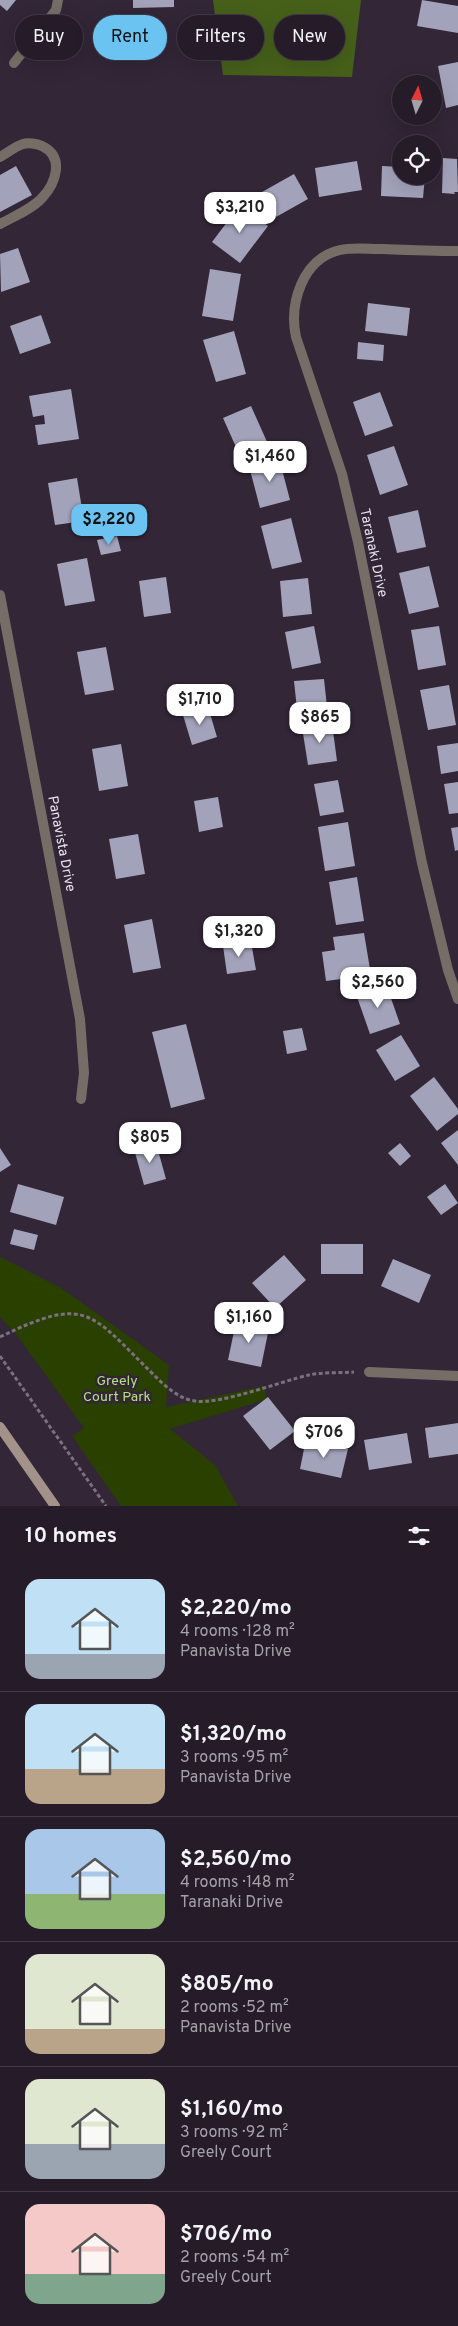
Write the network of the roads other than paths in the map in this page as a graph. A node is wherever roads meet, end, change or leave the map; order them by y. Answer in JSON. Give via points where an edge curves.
{"nodes":[{"id":1,"x":58,"y":0,"type":"edge"},
{"id":2,"x":14,"y":64,"type":"dead end"},
{"id":3,"x":0,"y":157,"type":"edge"},
{"id":4,"x":0,"y":224,"type":"edge"},
{"id":5,"x":458,"y":251,"type":"edge"},
{"id":6,"x":0,"y":595,"type":"edge"},
{"id":7,"x":458,"y":999,"type":"edge"},
{"id":8,"x":82,"y":1099,"type":"dead end"},
{"id":9,"x":370,"y":1372,"type":"road end"},
{"id":10,"x":458,"y":1376,"type":"edge"},
{"id":11,"x":0,"y":1427,"type":"edge"},
{"id":12,"x":55,"y":1506,"type":"edge"}],
"edges":[{"from":1,"to":2,"type":"street","via":[[56,10]]},
{"from":3,"to":4,"type":"street","via":[[24,143],[38,145],[49,150],[57,170],[42,199]]},
{"from":5,"to":7,"type":"street","name":"Taranaki Drive","via":[[351,248],[331,253],[309,271],[297,290],[294,317],[296,337],[342,474],[422,863]]},
{"from":6,"to":8,"type":"street","name":"Panavista Drive","via":[[80,1019],[84,1072]]},
{"from":9,"to":10,"type":"street"},
{"from":11,"to":12,"type":"main road"}]}
